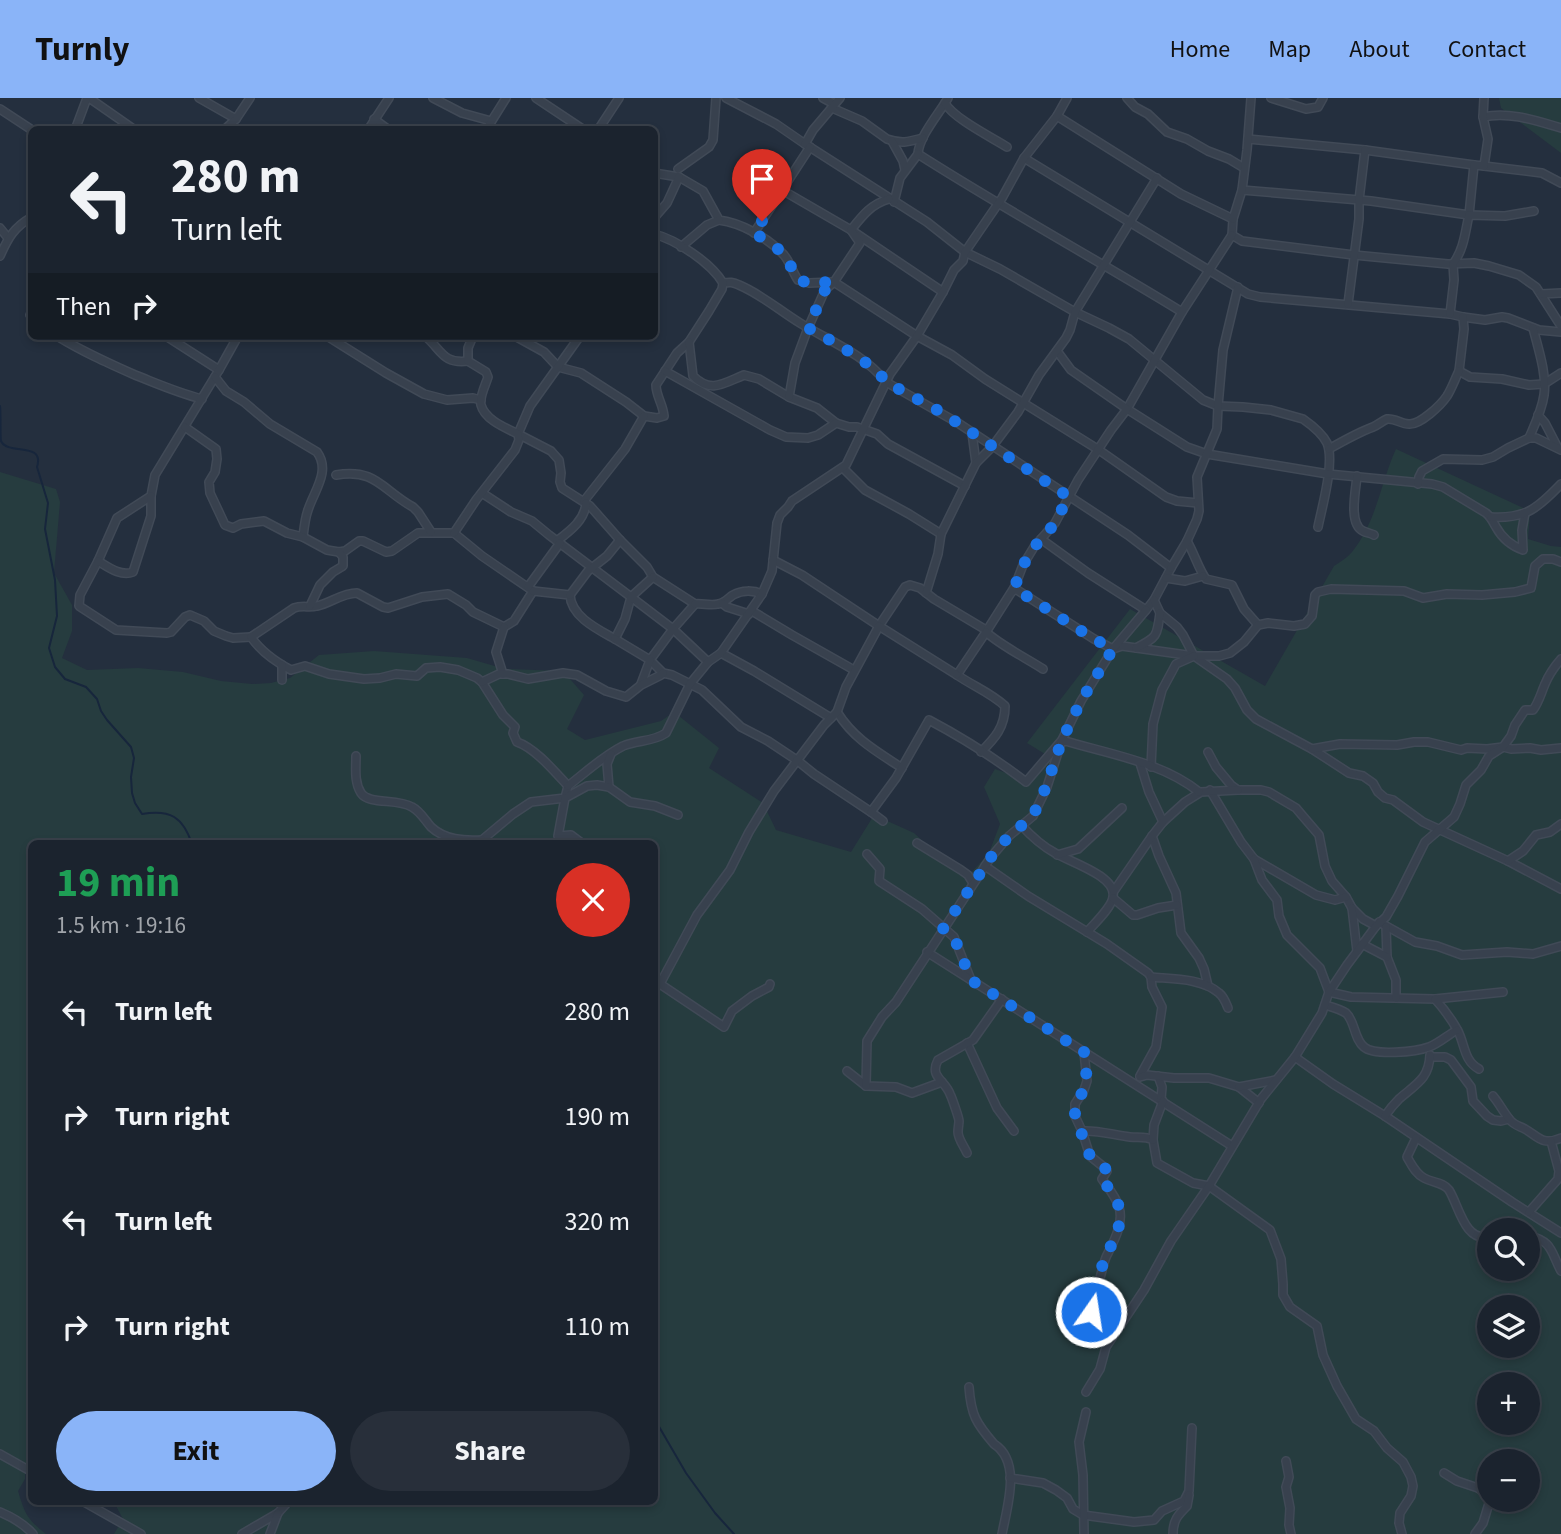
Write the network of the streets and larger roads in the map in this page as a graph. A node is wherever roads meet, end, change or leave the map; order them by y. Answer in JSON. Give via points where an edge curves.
{"nodes":[{"id":1,"x":88,"y":98,"type":"edge"},
{"id":2,"x":199,"y":98,"type":"edge"},
{"id":3,"x":250,"y":98,"type":"edge"},
{"id":4,"x":433,"y":98,"type":"edge"},
{"id":5,"x":506,"y":98,"type":"edge"},
{"id":6,"x":536,"y":98,"type":"edge"},
{"id":7,"x":619,"y":98,"type":"edge"},
{"id":8,"x":716,"y":98,"type":"edge"},
{"id":9,"x":726,"y":98,"type":"edge"},
{"id":10,"x":823,"y":98,"type":"edge"},
{"id":11,"x":1067,"y":98,"type":"edge"},
{"id":12,"x":1127,"y":98,"type":"edge"},
{"id":13,"x":1251,"y":98,"type":"edge"},
{"id":14,"x":1271,"y":98,"type":"edge"},
{"id":15,"x":1323,"y":98,"type":"edge"},
{"id":16,"x":1485,"y":98,"type":"edge"},
{"id":17,"x":387,"y":99,"type":"edge"},
{"id":18,"x":947,"y":100,"type":"edge"},
{"id":19,"x":835,"y":103,"type":"edge"},
{"id":20,"x":0,"y":109,"type":"edge"},
{"id":21,"x":1057,"y":116,"type":"junction"},
{"id":22,"x":1483,"y":117,"type":"junction"},
{"id":23,"x":236,"y":120,"type":"junction"},
{"id":24,"x":374,"y":120,"type":"junction"},
{"id":25,"x":491,"y":121,"type":"junction"},
{"id":26,"x":77,"y":126,"type":"edge"},
{"id":27,"x":129,"y":126,"type":"edge"},
{"id":28,"x":229,"y":126,"type":"edge"},
{"id":29,"x":370,"y":126,"type":"edge"},
{"id":30,"x":383,"y":126,"type":"edge"},
{"id":31,"x":488,"y":126,"type":"edge"},
{"id":32,"x":578,"y":126,"type":"edge"},
{"id":33,"x":601,"y":126,"type":"edge"},
{"id":34,"x":28,"y":127,"type":"edge"},
{"id":35,"x":1561,"y":128,"type":"edge"},
{"id":36,"x":923,"y":138,"type":"junction"},
{"id":37,"x":1248,"y":139,"type":"junction"},
{"id":38,"x":891,"y":141,"type":"junction"},
{"id":39,"x":807,"y":145,"type":"junction"},
{"id":40,"x":1007,"y":147,"type":"dead end"},
{"id":41,"x":1364,"y":150,"type":"junction"},
{"id":42,"x":918,"y":154,"type":"junction"},
{"id":43,"x":1024,"y":158,"type":"junction"},
{"id":44,"x":1474,"y":166,"type":"junction"},
{"id":45,"x":1484,"y":166,"type":"junction"},
{"id":46,"x":1244,"y":168,"type":"junction"},
{"id":47,"x":905,"y":170,"type":"junction"},
{"id":48,"x":658,"y":173,"type":"edge"},
{"id":49,"x":678,"y":173,"type":"junction"},
{"id":50,"x":1157,"y":178,"type":"junction"},
{"id":51,"x":1561,"y":183,"type":"edge"},
{"id":52,"x":782,"y":190,"type":"junction"},
{"id":53,"x":1241,"y":190,"type":"junction"},
{"id":54,"x":1359,"y":200,"type":"junction"},
{"id":55,"x":891,"y":201,"type":"junction"},
{"id":56,"x":998,"y":203,"type":"junction"},
{"id":57,"x":1534,"y":211,"type":"dead end"},
{"id":58,"x":658,"y":213,"type":"edge"},
{"id":59,"x":1469,"y":215,"type":"junction"},
{"id":60,"x":1233,"y":219,"type":"junction"},
{"id":61,"x":28,"y":220,"type":"edge"},
{"id":62,"x":719,"y":220,"type":"junction"},
{"id":63,"x":1130,"y":221,"type":"junction"},
{"id":64,"x":0,"y":228,"type":"edge"},
{"id":65,"x":851,"y":230,"type":"junction"},
{"id":66,"x":754,"y":233,"type":"junction"},
{"id":67,"x":658,"y":235,"type":"edge"},
{"id":68,"x":1232,"y":235,"type":"junction"},
{"id":69,"x":8,"y":238,"type":"junction"},
{"id":70,"x":681,"y":247,"type":"junction"},
{"id":71,"x":965,"y":253,"type":"junction"},
{"id":72,"x":1354,"y":255,"type":"junction"},
{"id":73,"x":0,"y":256,"type":"edge"},
{"id":74,"x":1453,"y":264,"type":"junction"},
{"id":75,"x":1105,"y":265,"type":"junction"},
{"id":76,"x":1209,"y":269,"type":"junction"},
{"id":77,"x":834,"y":282,"type":"junction"},
{"id":78,"x":723,"y":283,"type":"junction"},
{"id":79,"x":1237,"y":287,"type":"junction"},
{"id":80,"x":943,"y":292,"type":"junction"},
{"id":81,"x":1561,"y":293,"type":"edge"},
{"id":82,"x":1541,"y":294,"type":"junction"},
{"id":83,"x":1348,"y":304,"type":"junction"},
{"id":84,"x":1075,"y":312,"type":"junction"},
{"id":85,"x":1181,"y":312,"type":"junction"},
{"id":86,"x":1450,"y":314,"type":"junction"},
{"id":87,"x":1462,"y":317,"type":"junction"},
{"id":88,"x":1561,"y":326,"type":"edge"},
{"id":89,"x":808,"y":328,"type":"junction"},
{"id":90,"x":1533,"y":328,"type":"junction"},
{"id":91,"x":1561,"y":332,"type":"edge"},
{"id":92,"x":917,"y":336,"type":"junction"},
{"id":93,"x":63,"y":340,"type":"edge"},
{"id":94,"x":171,"y":340,"type":"edge"},
{"id":95,"x":236,"y":340,"type":"edge"},
{"id":96,"x":333,"y":340,"type":"edge"},
{"id":97,"x":429,"y":340,"type":"edge"},
{"id":98,"x":471,"y":340,"type":"edge"},
{"id":99,"x":522,"y":340,"type":"edge"},
{"id":100,"x":577,"y":340,"type":"edge"},
{"id":101,"x":689,"y":342,"type":"junction"},
{"id":102,"x":1057,"y":351,"type":"junction"},
{"id":103,"x":468,"y":361,"type":"junction"},
{"id":104,"x":1154,"y":361,"type":"junction"},
{"id":105,"x":558,"y":367,"type":"junction"},
{"id":106,"x":665,"y":371,"type":"junction"},
{"id":107,"x":1459,"y":371,"type":"junction"},
{"id":108,"x":217,"y":374,"type":"junction"},
{"id":109,"x":1560,"y":376,"type":"edge"},
{"id":110,"x":886,"y":382,"type":"junction"},
{"id":111,"x":1544,"y":384,"type":"junction"},
{"id":112,"x":789,"y":397,"type":"junction"},
{"id":113,"x":202,"y":399,"type":"junction"},
{"id":114,"x":481,"y":400,"type":"junction"},
{"id":115,"x":1023,"y":403,"type":"junction"},
{"id":116,"x":1218,"y":405,"type":"junction"},
{"id":117,"x":1127,"y":409,"type":"junction"},
{"id":118,"x":1538,"y":415,"type":"junction"},
{"id":119,"x":644,"y":416,"type":"junction"},
{"id":120,"x":836,"y":423,"type":"junction"},
{"id":121,"x":185,"y":427,"type":"junction"},
{"id":122,"x":862,"y":428,"type":"junction"},
{"id":123,"x":972,"y":433,"type":"junction"},
{"id":124,"x":518,"y":434,"type":"junction"},
{"id":125,"x":1529,"y":438,"type":"junction"},
{"id":126,"x":992,"y":447,"type":"junction"},
{"id":127,"x":1329,"y":449,"type":"junction"},
{"id":128,"x":1560,"y":449,"type":"edge"},
{"id":129,"x":1099,"y":450,"type":"junction"},
{"id":130,"x":1207,"y":454,"type":"junction"},
{"id":131,"x":976,"y":463,"type":"junction"},
{"id":132,"x":844,"y":468,"type":"junction"},
{"id":133,"x":1328,"y":474,"type":"junction"},
{"id":134,"x":336,"y":475,"type":"dead end"},
{"id":135,"x":1357,"y":476,"type":"junction"},
{"id":136,"x":1418,"y":484,"type":"junction"},
{"id":137,"x":1561,"y":484,"type":"edge"},
{"id":138,"x":965,"y":486,"type":"junction"},
{"id":139,"x":482,"y":493,"type":"junction"},
{"id":140,"x":151,"y":496,"type":"junction"},
{"id":141,"x":1069,"y":497,"type":"junction"},
{"id":142,"x":585,"y":502,"type":"junction"},
{"id":143,"x":1198,"y":503,"type":"junction"},
{"id":144,"x":1525,"y":513,"type":"junction"},
{"id":145,"x":1491,"y":517,"type":"junction"},
{"id":146,"x":1318,"y":527,"type":"dead end"},
{"id":147,"x":431,"y":532,"type":"junction"},
{"id":148,"x":454,"y":533,"type":"junction"},
{"id":149,"x":941,"y":534,"type":"junction"},
{"id":150,"x":1374,"y":535,"type":"dead end"},
{"id":151,"x":303,"y":537,"type":"junction"},
{"id":152,"x":1041,"y":539,"type":"junction"},
{"id":153,"x":620,"y":540,"type":"junction"},
{"id":154,"x":1187,"y":541,"type":"junction"},
{"id":155,"x":559,"y":542,"type":"junction"},
{"id":156,"x":339,"y":552,"type":"junction"},
{"id":157,"x":773,"y":560,"type":"junction"},
{"id":158,"x":98,"y":561,"type":"junction"},
{"id":159,"x":1561,"y":562,"type":"edge"},
{"id":160,"x":592,"y":568,"type":"junction"},
{"id":161,"x":1171,"y":568,"type":"junction"},
{"id":162,"x":1203,"y":576,"type":"junction"},
{"id":163,"x":653,"y":577,"type":"junction"},
{"id":164,"x":1166,"y":578,"type":"junction"},
{"id":165,"x":1014,"y":588,"type":"junction"},
{"id":166,"x":530,"y":589,"type":"junction"},
{"id":167,"x":926,"y":593,"type":"junction"},
{"id":168,"x":762,"y":594,"type":"junction"},
{"id":169,"x":570,"y":595,"type":"junction"},
{"id":170,"x":631,"y":597,"type":"junction"},
{"id":171,"x":1154,"y":600,"type":"junction"},
{"id":172,"x":695,"y":604,"type":"junction"},
{"id":173,"x":723,"y":604,"type":"junction"},
{"id":174,"x":310,"y":606,"type":"junction"},
{"id":175,"x":1146,"y":610,"type":"junction"},
{"id":176,"x":750,"y":612,"type":"junction"},
{"id":177,"x":1160,"y":613,"type":"junction"},
{"id":178,"x":1258,"y":625,"type":"junction"},
{"id":179,"x":879,"y":626,"type":"junction"},
{"id":180,"x":504,"y":627,"type":"junction"},
{"id":181,"x":673,"y":629,"type":"junction"},
{"id":182,"x":986,"y":631,"type":"junction"},
{"id":183,"x":251,"y":637,"type":"junction"},
{"id":184,"x":615,"y":639,"type":"junction"},
{"id":185,"x":1135,"y":648,"type":"junction"},
{"id":186,"x":1113,"y":649,"type":"junction"},
{"id":187,"x":721,"y":653,"type":"junction"},
{"id":188,"x":1194,"y":656,"type":"junction"},
{"id":189,"x":1561,"y":659,"type":"edge"},
{"id":190,"x":650,"y":660,"type":"junction"},
{"id":191,"x":708,"y":662,"type":"junction"},
{"id":192,"x":282,"y":665,"type":"junction"},
{"id":193,"x":1043,"y":669,"type":"dead end"},
{"id":194,"x":854,"y":670,"type":"junction"},
{"id":195,"x":663,"y":673,"type":"junction"},
{"id":196,"x":503,"y":674,"type":"junction"},
{"id":197,"x":957,"y":675,"type":"junction"},
{"id":198,"x":282,"y":680,"type":"dead end"},
{"id":199,"x":482,"y":682,"type":"junction"},
{"id":200,"x":690,"y":684,"type":"junction"},
{"id":201,"x":641,"y":685,"type":"junction"},
{"id":202,"x":834,"y":715,"type":"junction"},
{"id":203,"x":1062,"y":740,"type":"junction"},
{"id":204,"x":1503,"y":747,"type":"junction"},
{"id":205,"x":1561,"y":748,"type":"edge"},
{"id":206,"x":1311,"y":749,"type":"junction"},
{"id":207,"x":981,"y":752,"type":"junction"},
{"id":208,"x":1208,"y":752,"type":"dead end"},
{"id":209,"x":611,"y":754,"type":"junction"},
{"id":210,"x":356,"y":756,"type":"dead end"},
{"id":211,"x":798,"y":761,"type":"junction"},
{"id":212,"x":1140,"y":763,"type":"junction"},
{"id":213,"x":1151,"y":766,"type":"junction"},
{"id":214,"x":902,"y":768,"type":"junction"},
{"id":215,"x":568,"y":786,"type":"junction"},
{"id":216,"x":609,"y":787,"type":"junction"},
{"id":217,"x":1210,"y":790,"type":"junction"},
{"id":218,"x":1238,"y":790,"type":"junction"},
{"id":219,"x":1199,"y":792,"type":"junction"},
{"id":220,"x":565,"y":798,"type":"junction"},
{"id":221,"x":1122,"y":808,"type":"dead end"},
{"id":222,"x":871,"y":811,"type":"junction"},
{"id":223,"x":678,"y":816,"type":"dead end"},
{"id":224,"x":883,"y":821,"type":"dead end"},
{"id":225,"x":1163,"y":822,"type":"junction"},
{"id":226,"x":1561,"y":824,"type":"edge"},
{"id":227,"x":1021,"y":825,"type":"junction"},
{"id":228,"x":1440,"y":830,"type":"junction"},
{"id":229,"x":1152,"y":836,"type":"junction"},
{"id":230,"x":460,"y":840,"type":"edge"},
{"id":231,"x":484,"y":840,"type":"edge"},
{"id":232,"x":557,"y":840,"type":"edge"},
{"id":233,"x":578,"y":840,"type":"edge"},
{"id":234,"x":917,"y":843,"type":"dead end"},
{"id":235,"x":867,"y":854,"type":"dead end"},
{"id":236,"x":1057,"y":855,"type":"junction"},
{"id":237,"x":1254,"y":859,"type":"junction"},
{"id":238,"x":1508,"y":862,"type":"junction"},
{"id":239,"x":985,"y":866,"type":"junction"},
{"id":240,"x":973,"y":883,"type":"junction"},
{"id":241,"x":1561,"y":889,"type":"edge"},
{"id":242,"x":1114,"y":895,"type":"junction"},
{"id":243,"x":1346,"y":897,"type":"junction"},
{"id":244,"x":1177,"y":905,"type":"junction"},
{"id":245,"x":1352,"y":908,"type":"junction"},
{"id":246,"x":1380,"y":925,"type":"junction"},
{"id":247,"x":943,"y":929,"type":"junction"},
{"id":248,"x":1087,"y":932,"type":"junction"},
{"id":249,"x":1561,"y":946,"type":"edge"},
{"id":250,"x":1359,"y":948,"type":"junction"},
{"id":251,"x":928,"y":952,"type":"junction"},
{"id":252,"x":1387,"y":957,"type":"junction"},
{"id":253,"x":1151,"y":977,"type":"junction"},
{"id":254,"x":971,"y":980,"type":"junction"},
{"id":255,"x":770,"y":984,"type":"dead end"},
{"id":256,"x":1208,"y":986,"type":"junction"},
{"id":257,"x":1329,"y":992,"type":"junction"},
{"id":258,"x":1503,"y":992,"type":"dead end"},
{"id":259,"x":1396,"y":998,"type":"junction"},
{"id":260,"x":1002,"y":999,"type":"junction"},
{"id":261,"x":1435,"y":999,"type":"junction"},
{"id":262,"x":1325,"y":1005,"type":"junction"},
{"id":263,"x":1228,"y":1008,"type":"dead end"},
{"id":264,"x":1457,"y":1030,"type":"junction"},
{"id":265,"x":967,"y":1044,"type":"junction"},
{"id":266,"x":1429,"y":1047,"type":"junction"},
{"id":267,"x":1084,"y":1052,"type":"junction"},
{"id":268,"x":1295,"y":1057,"type":"junction"},
{"id":269,"x":1430,"y":1057,"type":"junction"},
{"id":270,"x":1479,"y":1069,"type":"dead end"},
{"id":271,"x":847,"y":1071,"type":"dead end"},
{"id":272,"x":1140,"y":1076,"type":"junction"},
{"id":273,"x":1158,"y":1076,"type":"junction"},
{"id":274,"x":1277,"y":1080,"type":"junction"},
{"id":275,"x":1129,"y":1081,"type":"junction"},
{"id":276,"x":942,"y":1082,"type":"junction"},
{"id":277,"x":866,"y":1086,"type":"junction"},
{"id":278,"x":1239,"y":1087,"type":"junction"},
{"id":279,"x":1493,"y":1096,"type":"dead end"},
{"id":280,"x":1162,"y":1100,"type":"junction"},
{"id":281,"x":1259,"y":1103,"type":"junction"},
{"id":282,"x":1385,"y":1116,"type":"junction"},
{"id":283,"x":1509,"y":1119,"type":"junction"},
{"id":284,"x":1014,"y":1131,"type":"dead end"},
{"id":285,"x":1082,"y":1132,"type":"junction"},
{"id":286,"x":1416,"y":1138,"type":"junction"},
{"id":287,"x":1561,"y":1138,"type":"edge"},
{"id":288,"x":1153,"y":1140,"type":"junction"},
{"id":289,"x":1551,"y":1141,"type":"junction"},
{"id":290,"x":1232,"y":1146,"type":"junction"},
{"id":291,"x":967,"y":1153,"type":"dead end"},
{"id":292,"x":1209,"y":1186,"type":"junction"},
{"id":293,"x":1528,"y":1212,"type":"junction"},
{"id":294,"x":1561,"y":1233,"type":"edge"},
{"id":295,"x":1477,"y":1237,"type":"edge"},
{"id":296,"x":1540,"y":1239,"type":"edge"},
{"id":297,"x":1561,"y":1271,"type":"edge"},
{"id":298,"x":1096,"y":1324,"type":"dead end"},
{"id":299,"x":969,"y":1387,"type":"dead end"},
{"id":300,"x":1086,"y":1392,"type":"dead end"},
{"id":301,"x":1086,"y":1412,"type":"dead end"},
{"id":302,"x":1192,"y":1428,"type":"dead end"},
{"id":303,"x":0,"y":1454,"type":"edge"},
{"id":304,"x":1286,"y":1461,"type":"dead end"},
{"id":305,"x":28,"y":1470,"type":"edge"},
{"id":306,"x":1444,"y":1473,"type":"dead end"},
{"id":307,"x":1010,"y":1478,"type":"junction"},
{"id":308,"x":1477,"y":1488,"type":"edge"},
{"id":309,"x":1189,"y":1491,"type":"junction"},
{"id":310,"x":89,"y":1505,"type":"edge"},
{"id":311,"x":285,"y":1505,"type":"edge"},
{"id":312,"x":0,"y":1512,"type":"edge"},
{"id":313,"x":1486,"y":1512,"type":"edge"},
{"id":314,"x":278,"y":1513,"type":"junction"},
{"id":315,"x":1083,"y":1515,"type":"junction"},
{"id":316,"x":33,"y":1534,"type":"edge"},
{"id":317,"x":141,"y":1534,"type":"edge"},
{"id":318,"x":242,"y":1534,"type":"edge"},
{"id":319,"x":270,"y":1534,"type":"edge"},
{"id":320,"x":1002,"y":1534,"type":"edge"},
{"id":321,"x":1084,"y":1534,"type":"edge"},
{"id":322,"x":1173,"y":1534,"type":"edge"},
{"id":323,"x":1291,"y":1534,"type":"edge"},
{"id":324,"x":1402,"y":1534,"type":"edge"},
{"id":325,"x":1475,"y":1534,"type":"edge"}],
"edges":[{"from":1,"to":26,"type":"street"},
{"from":1,"to":27,"type":"street"},
{"from":2,"to":23,"type":"street"},
{"from":3,"to":23,"type":"street"},
{"from":4,"to":25,"type":"street"},
{"from":5,"to":25,"type":"street"},
{"from":6,"to":32,"type":"street"},
{"from":7,"to":33,"type":"street"},
{"from":8,"to":49,"type":"street","via":[[713,140]]},
{"from":9,"to":39,"type":"street"},
{"from":10,"to":19,"type":"street"},
{"from":11,"to":21,"type":"street"},
{"from":12,"to":46,"type":"street","via":[[1167,132]]},
{"from":13,"to":37,"type":"street"},
{"from":14,"to":15,"type":"street","via":[[1306,108],[1318,107]]},
{"from":16,"to":22,"type":"street"},
{"from":17,"to":24,"type":"street"},
{"from":18,"to":36,"type":"street"},
{"from":18,"to":40,"type":"street","via":[[949,110],[960,119]]},
{"from":19,"to":38,"type":"street"},
{"from":19,"to":39,"type":"street"},
{"from":20,"to":34,"type":"street"},
{"from":21,"to":43,"type":"street"},
{"from":21,"to":50,"type":"street"},
{"from":22,"to":35,"type":"street","via":[[1522,117]]},
{"from":22,"to":45,"type":"street","via":[[1488,139]]},
{"from":23,"to":28,"type":"street"},
{"from":24,"to":29,"type":"street"},
{"from":24,"to":30,"type":"street"},
{"from":25,"to":31,"type":"street"},
{"from":36,"to":38,"type":"street","via":[[901,144]]},
{"from":36,"to":42,"type":"street"},
{"from":37,"to":41,"type":"street"},
{"from":37,"to":46,"type":"street"},
{"from":38,"to":47,"type":"street"},
{"from":39,"to":52,"type":"street"},
{"from":39,"to":55,"type":"street"},
{"from":41,"to":44,"type":"street"},
{"from":41,"to":54,"type":"street"},
{"from":42,"to":47,"type":"street"},
{"from":42,"to":56,"type":"street"},
{"from":43,"to":56,"type":"street"},
{"from":43,"to":63,"type":"street"},
{"from":44,"to":45,"type":"street"},
{"from":44,"to":59,"type":"street"},
{"from":45,"to":51,"type":"street","via":[[1542,173]]},
{"from":46,"to":53,"type":"street"},
{"from":47,"to":55,"type":"street"},
{"from":48,"to":49,"type":"street"},
{"from":49,"to":58,"type":"street"},
{"from":49,"to":62,"type":"street","via":[[703,191]]},
{"from":50,"to":60,"type":"street"},
{"from":50,"to":63,"type":"street"},
{"from":52,"to":65,"type":"street"},
{"from":52,"to":66,"type":"street"},
{"from":53,"to":54,"type":"street"},
{"from":53,"to":60,"type":"street"},
{"from":54,"to":59,"type":"street"},
{"from":54,"to":72,"type":"street"},
{"from":55,"to":65,"type":"street","via":[[879,202]]},
{"from":55,"to":71,"type":"street","via":[[927,222]]},
{"from":56,"to":71,"type":"street"},
{"from":56,"to":75,"type":"street"},
{"from":57,"to":59,"type":"street"},
{"from":59,"to":74,"type":"street","via":[[1465,242]]},
{"from":60,"to":68,"type":"street"},
{"from":61,"to":69,"type":"street"},
{"from":62,"to":66,"type":"street"},
{"from":62,"to":70,"type":"street"},
{"from":63,"to":75,"type":"street"},
{"from":63,"to":76,"type":"street"},
{"from":64,"to":69,"type":"street"},
{"from":65,"to":77,"type":"street","via":[[860,243]]},
{"from":65,"to":80,"type":"street"},
{"from":66,"to":77,"type":"street","via":[[786,257],[798,280]]},
{"from":67,"to":70,"type":"street"},
{"from":68,"to":72,"type":"street","via":[[1257,244]]},
{"from":68,"to":76,"type":"street"},
{"from":69,"to":73,"type":"street"},
{"from":70,"to":78,"type":"street","via":[[707,264]]},
{"from":71,"to":80,"type":"street"},
{"from":71,"to":84,"type":"street"},
{"from":72,"to":74,"type":"street"},
{"from":72,"to":83,"type":"street"},
{"from":74,"to":82,"type":"street","via":[[1474,263],[1519,275]]},
{"from":74,"to":86,"type":"street"},
{"from":75,"to":84,"type":"street"},
{"from":75,"to":85,"type":"street"},
{"from":76,"to":79,"type":"street"},
{"from":76,"to":85,"type":"street"},
{"from":77,"to":89,"type":"street","via":[[825,290]]},
{"from":77,"to":92,"type":"street"},
{"from":78,"to":89,"type":"street","via":[[743,286]]},
{"from":78,"to":101,"type":"street"},
{"from":79,"to":83,"type":"street","via":[[1253,296]]},
{"from":79,"to":116,"type":"street","via":[[1223,350]]},
{"from":80,"to":92,"type":"street"},
{"from":81,"to":82,"type":"street"},
{"from":82,"to":88,"type":"street"},
{"from":83,"to":86,"type":"street"},
{"from":84,"to":102,"type":"street"},
{"from":84,"to":104,"type":"street","via":[[1122,335]]},
{"from":85,"to":104,"type":"street"},
{"from":86,"to":87,"type":"street"},
{"from":87,"to":90,"type":"street","via":[[1502,317]]},
{"from":87,"to":107,"type":"street"},
{"from":89,"to":110,"type":"street","via":[[865,362]]},
{"from":89,"to":112,"type":"street"},
{"from":90,"to":91,"type":"street"},
{"from":90,"to":111,"type":"street"},
{"from":92,"to":110,"type":"street"},
{"from":92,"to":115,"type":"street"},
{"from":93,"to":113,"type":"street","via":[[164,388]]},
{"from":94,"to":108,"type":"street"},
{"from":95,"to":108,"type":"street"},
{"from":96,"to":114,"type":"street","via":[[424,394],[447,400]]},
{"from":97,"to":103,"type":"street","via":[[450,360]]},
{"from":98,"to":103,"type":"street"},
{"from":99,"to":105,"type":"street","via":[[544,352]]},
{"from":100,"to":105,"type":"street"},
{"from":101,"to":106,"type":"street"},
{"from":101,"to":112,"type":"street","via":[[693,376],[706,386],[719,386],[744,375]]},
{"from":102,"to":115,"type":"street"},
{"from":102,"to":117,"type":"street","via":[[1071,370]]},
{"from":103,"to":114,"type":"street","via":[[488,376]]},
{"from":104,"to":116,"type":"street","via":[[1203,400]]},
{"from":104,"to":117,"type":"street"},
{"from":105,"to":119,"type":"street","via":[[581,373]]},
{"from":105,"to":124,"type":"street","via":[[530,406]]},
{"from":106,"to":119,"type":"street","via":[[656,385],[664,416]]},
{"from":106,"to":120,"type":"street","via":[[786,437],[814,436]]},
{"from":107,"to":111,"type":"street","via":[[1470,377]]},
{"from":107,"to":127,"type":"street","via":[[1442,403],[1415,424],[1387,419]]},
{"from":108,"to":113,"type":"street"},
{"from":108,"to":151,"type":"street","via":[[226,391],[321,457],[321,479],[308,509]]},
{"from":109,"to":111,"type":"street"},
{"from":110,"to":122,"type":"street"},
{"from":110,"to":123,"type":"street"},
{"from":111,"to":118,"type":"street"},
{"from":112,"to":120,"type":"street","via":[[817,408]]},
{"from":113,"to":121,"type":"street"},
{"from":114,"to":124,"type":"street","via":[[492,420]]},
{"from":115,"to":126,"type":"street"},
{"from":115,"to":129,"type":"street"},
{"from":116,"to":127,"type":"street","via":[[1271,410],[1303,419],[1323,436]]},
{"from":116,"to":130,"type":"street","via":[[1217,429]]},
{"from":117,"to":129,"type":"street"},
{"from":117,"to":130,"type":"street","via":[[1187,447]]},
{"from":118,"to":125,"type":"street"},
{"from":118,"to":128,"type":"street"},
{"from":119,"to":142,"type":"street","via":[[625,450]]},
{"from":120,"to":122,"type":"street"},
{"from":121,"to":140,"type":"street","via":[[155,475]]},
{"from":121,"to":151,"type":"street","via":[[216,449],[210,493],[225,525],[233,528],[264,521]]},
{"from":122,"to":132,"type":"street"},
{"from":122,"to":138,"type":"street"},
{"from":123,"to":126,"type":"street"},
{"from":123,"to":131,"type":"street"},
{"from":124,"to":139,"type":"street","via":[[515,450]]},
{"from":124,"to":142,"type":"street","via":[[551,451],[559,460],[562,488]]},
{"from":125,"to":128,"type":"street"},
{"from":125,"to":136,"type":"street","via":[[1482,460],[1443,459],[1422,471]]},
{"from":126,"to":131,"type":"street"},
{"from":126,"to":141,"type":"street"},
{"from":127,"to":133,"type":"street"},
{"from":129,"to":141,"type":"street"},
{"from":129,"to":143,"type":"street","via":[[1166,497]]},
{"from":130,"to":133,"type":"street"},
{"from":130,"to":143,"type":"street","via":[[1197,477]]},
{"from":131,"to":138,"type":"street"},
{"from":132,"to":149,"type":"street","via":[[865,490]]},
{"from":132,"to":157,"type":"street","via":[[792,500],[780,515]]},
{"from":133,"to":135,"type":"street"},
{"from":133,"to":146,"type":"street"},
{"from":134,"to":147,"type":"street","via":[[370,476],[413,507]]},
{"from":135,"to":136,"type":"street"},
{"from":135,"to":150,"type":"street","via":[[1355,520],[1364,532]]},
{"from":136,"to":145,"type":"street","via":[[1443,487]]},
{"from":137,"to":144,"type":"street"},
{"from":138,"to":149,"type":"street"},
{"from":139,"to":148,"type":"street"},
{"from":139,"to":155,"type":"street","via":[[532,520]]},
{"from":140,"to":158,"type":"street","via":[[117,518]]},
{"from":140,"to":158,"type":"street","via":[[150,516],[133,572],[113,570]]},
{"from":141,"to":152,"type":"street"},
{"from":141,"to":161,"type":"street"},
{"from":142,"to":153,"type":"street"},
{"from":142,"to":155,"type":"street","via":[[586,511]]},
{"from":143,"to":154,"type":"street"},
{"from":144,"to":145,"type":"street"},
{"from":144,"to":145,"type":"street","via":[[1523,550],[1510,544]]},
{"from":147,"to":148,"type":"street"},
{"from":147,"to":156,"type":"street","via":[[418,533],[392,551],[359,541]]},
{"from":148,"to":166,"type":"street"},
{"from":149,"to":167,"type":"street"},
{"from":151,"to":156,"type":"street"},
{"from":152,"to":165,"type":"street","via":[[1027,557]]},
{"from":152,"to":175,"type":"street"},
{"from":153,"to":160,"type":"street"},
{"from":153,"to":163,"type":"street"},
{"from":154,"to":161,"type":"street"},
{"from":154,"to":162,"type":"street"},
{"from":155,"to":160,"type":"street"},
{"from":155,"to":166,"type":"street"},
{"from":156,"to":174,"type":"street","via":[[343,566],[320,585]]},
{"from":157,"to":168,"type":"street"},
{"from":157,"to":179,"type":"street"},
{"from":158,"to":183,"type":"street","via":[[79,606],[116,629],[167,633],[190,615],[226,636]]},
{"from":159,"to":178,"type":"street","via":[[1544,559],[1537,563],[1531,588],[1515,592],[1417,597],[1404,591],[1331,589],[1318,592],[1312,616],[1304,624]]},
{"from":160,"to":169,"type":"street"},
{"from":160,"to":170,"type":"street"},
{"from":161,"to":164,"type":"street"},
{"from":162,"to":164,"type":"street","via":[[1185,581]]},
{"from":162,"to":178,"type":"street","via":[[1232,585]]},
{"from":163,"to":170,"type":"street"},
{"from":163,"to":172,"type":"street"},
{"from":164,"to":171,"type":"street"},
{"from":165,"to":182,"type":"street"},
{"from":165,"to":186,"type":"street"},
{"from":166,"to":169,"type":"street"},
{"from":166,"to":180,"type":"street","via":[[514,621]]},
{"from":167,"to":179,"type":"street","via":[[907,585]]},
{"from":167,"to":182,"type":"street"},
{"from":168,"to":173,"type":"street","via":[[737,593]]},
{"from":168,"to":176,"type":"street"},
{"from":169,"to":184,"type":"street","via":[[584,620]]},
{"from":170,"to":181,"type":"street"},
{"from":170,"to":184,"type":"street"},
{"from":171,"to":175,"type":"street"},
{"from":171,"to":177,"type":"street"},
{"from":172,"to":173,"type":"street"},
{"from":172,"to":181,"type":"street"},
{"from":173,"to":176,"type":"street"},
{"from":174,"to":180,"type":"street","via":[[352,593],[388,608],[448,594]]},
{"from":174,"to":183,"type":"street","via":[[294,608]]},
{"from":175,"to":186,"type":"street"},
{"from":176,"to":187,"type":"street"},
{"from":176,"to":194,"type":"street"},
{"from":177,"to":185,"type":"street","via":[[1155,638]]},
{"from":177,"to":188,"type":"street","via":[[1177,626]]},
{"from":178,"to":188,"type":"street","via":[[1230,653]]},
{"from":179,"to":194,"type":"street"},
{"from":179,"to":197,"type":"street"},
{"from":180,"to":196,"type":"street","via":[[496,652]]},
{"from":181,"to":190,"type":"street"},
{"from":181,"to":191,"type":"street"},
{"from":182,"to":193,"type":"street"},
{"from":182,"to":197,"type":"street"},
{"from":183,"to":192,"type":"street"},
{"from":184,"to":190,"type":"street"},
{"from":185,"to":186,"type":"street"},
{"from":185,"to":188,"type":"street"},
{"from":186,"to":203,"type":"street"},
{"from":187,"to":191,"type":"street"},
{"from":187,"to":202,"type":"street"},
{"from":188,"to":206,"type":"street","via":[[1236,688],[1256,719]]},
{"from":188,"to":213,"type":"street","via":[[1176,664],[1162,690],[1153,724]]},
{"from":189,"to":204,"type":"street","via":[[1538,703],[1533,710],[1525,710]]},
{"from":190,"to":195,"type":"street"},
{"from":190,"to":201,"type":"street"},
{"from":191,"to":200,"type":"street"},
{"from":192,"to":198,"type":"street"},
{"from":192,"to":199,"type":"street","via":[[373,680],[396,674],[417,676],[426,668],[440,667]]},
{"from":194,"to":202,"type":"street"},
{"from":195,"to":200,"type":"street"},
{"from":195,"to":201,"type":"street"},
{"from":196,"to":199,"type":"street"},
{"from":196,"to":201,"type":"street","via":[[528,679],[570,674],[626,697]]},
{"from":197,"to":207,"type":"street","via":[[1006,706],[1001,729]]},
{"from":199,"to":215,"type":"street","via":[[515,727],[517,742]]},
{"from":200,"to":209,"type":"street","via":[[666,733]]},
{"from":200,"to":211,"type":"street","via":[[741,727]]},
{"from":202,"to":211,"type":"street"},
{"from":202,"to":214,"type":"street"},
{"from":203,"to":207,"type":"street","via":[[1026,782]]},
{"from":203,"to":212,"type":"street"},
{"from":203,"to":227,"type":"street","via":[[1033,816]]},
{"from":204,"to":205,"type":"street"},
{"from":204,"to":206,"type":"street","via":[[1461,750],[1415,742]]},
{"from":204,"to":228,"type":"street","via":[[1489,756],[1465,785],[1454,817]]},
{"from":206,"to":228,"type":"street","via":[[1349,773],[1363,776],[1385,798]]},
{"from":207,"to":214,"type":"street","via":[[929,720]]},
{"from":208,"to":218,"type":"street"},
{"from":209,"to":215,"type":"street"},
{"from":209,"to":216,"type":"street"},
{"from":210,"to":230,"type":"street","via":[[356,782],[362,796],[412,807],[432,828]]},
{"from":211,"to":222,"type":"street"},
{"from":211,"to":255,"type":"street","via":[[774,791],[730,870],[697,915],[660,984],[724,1027],[732,1011]]},
{"from":212,"to":213,"type":"street"},
{"from":212,"to":225,"type":"street"},
{"from":213,"to":219,"type":"street"},
{"from":214,"to":222,"type":"street"},
{"from":215,"to":220,"type":"street"},
{"from":216,"to":220,"type":"street","via":[[587,786]]},
{"from":216,"to":223,"type":"street","via":[[630,802]]},
{"from":217,"to":218,"type":"street"},
{"from":217,"to":219,"type":"street"},
{"from":217,"to":237,"type":"street"},
{"from":218,"to":243,"type":"street","via":[[1269,792],[1296,808],[1319,835],[1328,873]]},
{"from":219,"to":225,"type":"street"},
{"from":220,"to":231,"type":"street","via":[[531,802]]},
{"from":220,"to":232,"type":"street"},
{"from":221,"to":236,"type":"street","via":[[1078,849]]},
{"from":222,"to":224,"type":"street"},
{"from":225,"to":229,"type":"street"},
{"from":226,"to":238,"type":"street","via":[[1536,835]]},
{"from":227,"to":236,"type":"street"},
{"from":227,"to":239,"type":"street"},
{"from":228,"to":238,"type":"street"},
{"from":228,"to":246,"type":"street","via":[[1425,842]]},
{"from":229,"to":242,"type":"street"},
{"from":229,"to":244,"type":"street"},
{"from":232,"to":233,"type":"street","via":[[571,835]]},
{"from":234,"to":240,"type":"street","via":[[968,875]]},
{"from":235,"to":247,"type":"street","via":[[880,869],[878,881],[922,909]]},
{"from":236,"to":242,"type":"street","via":[[1106,879]]},
{"from":237,"to":243,"type":"street","via":[[1316,895],[1335,900]]},
{"from":237,"to":257,"type":"street","via":[[1277,900],[1285,930],[1320,968]]},
{"from":238,"to":241,"type":"street"},
{"from":239,"to":240,"type":"street"},
{"from":239,"to":248,"type":"street"},
{"from":240,"to":247,"type":"street"},
{"from":242,"to":244,"type":"street","via":[[1133,915]]},
{"from":242,"to":248,"type":"street"},
{"from":243,"to":245,"type":"street"},
{"from":244,"to":256,"type":"street","via":[[1181,933],[1201,962]]},
{"from":245,"to":246,"type":"street","via":[[1363,919]]},
{"from":245,"to":250,"type":"street"},
{"from":246,"to":249,"type":"street","via":[[1415,942],[1462,954],[1533,954]]},
{"from":246,"to":250,"type":"street"},
{"from":246,"to":252,"type":"street"},
{"from":247,"to":251,"type":"street"},
{"from":247,"to":254,"type":"street","via":[[954,937]]},
{"from":248,"to":253,"type":"street"},
{"from":250,"to":252,"type":"street"},
{"from":250,"to":257,"type":"street"},
{"from":251,"to":254,"type":"street"},
{"from":251,"to":277,"type":"street","via":[[867,1041]]},
{"from":252,"to":259,"type":"street","via":[[1396,980]]},
{"from":253,"to":256,"type":"street"},
{"from":253,"to":272,"type":"street","via":[[1161,1007],[1156,1047]]},
{"from":254,"to":260,"type":"street"},
{"from":256,"to":263,"type":"street","via":[[1220,993]]},
{"from":257,"to":259,"type":"street"},
{"from":257,"to":262,"type":"street"},
{"from":258,"to":261,"type":"street"},
{"from":259,"to":261,"type":"street"},
{"from":260,"to":265,"type":"street"},
{"from":260,"to":267,"type":"street"},
{"from":261,"to":264,"type":"street"},
{"from":262,"to":266,"type":"street","via":[[1348,1016],[1359,1042],[1369,1051]]},
{"from":262,"to":268,"type":"street"},
{"from":264,"to":266,"type":"street"},
{"from":264,"to":270,"type":"street","via":[[1468,1061]]},
{"from":265,"to":276,"type":"street","via":[[939,1060],[935,1070]]},
{"from":265,"to":284,"type":"street","via":[[997,1108]]},
{"from":266,"to":269,"type":"street"},
{"from":267,"to":275,"type":"street"},
{"from":267,"to":285,"type":"street","via":[[1086,1087],[1074,1109]]},
{"from":268,"to":274,"type":"street"},
{"from":268,"to":282,"type":"street"},
{"from":269,"to":282,"type":"street","via":[[1426,1074]]},
{"from":269,"to":283,"type":"street","via":[[1451,1059],[1471,1087],[1473,1101],[1487,1116]]},
{"from":271,"to":277,"type":"street"},
{"from":272,"to":273,"type":"street"},
{"from":272,"to":275,"type":"street"},
{"from":273,"to":278,"type":"street","via":[[1209,1077]]},
{"from":273,"to":280,"type":"street"},
{"from":274,"to":278,"type":"street"},
{"from":274,"to":281,"type":"street"},
{"from":275,"to":280,"type":"street"},
{"from":276,"to":277,"type":"street","via":[[912,1093],[896,1087]]},
{"from":276,"to":291,"type":"street","via":[[949,1090],[958,1116],[959,1138]]},
{"from":278,"to":281,"type":"street"},
{"from":279,"to":283,"type":"street"},
{"from":280,"to":288,"type":"street"},
{"from":280,"to":290,"type":"street"},
{"from":281,"to":290,"type":"street"},
{"from":282,"to":286,"type":"street"},
{"from":283,"to":289,"type":"street","via":[[1538,1139]]},
{"from":285,"to":288,"type":"street"},
{"from":285,"to":298,"type":"street","via":[[1090,1156],[1107,1171],[1102,1179],[1120,1210],[1117,1237],[1093,1295],[1091,1312]]},
{"from":286,"to":293,"type":"street"},
{"from":286,"to":295,"type":"street","via":[[1407,1157],[1413,1169],[1448,1188],[1469,1230]]},
{"from":287,"to":289,"type":"street"},
{"from":288,"to":292,"type":"street","via":[[1157,1163],[1193,1183]]},
{"from":289,"to":293,"type":"street","via":[[1558,1179]]},
{"from":290,"to":292,"type":"street"},
{"from":292,"to":300,"type":"street","via":[[1106,1347]]},
{"from":292,"to":324,"type":"street","via":[[1270,1230],[1281,1259],[1283,1295],[1290,1307],[1317,1326],[1322,1355],[1356,1419],[1404,1462],[1413,1486],[1400,1513]]},
{"from":293,"to":294,"type":"street"},
{"from":296,"to":297,"type":"street","via":[[1547,1243]]},
{"from":299,"to":307,"type":"street","via":[[974,1417],[1008,1461]]},
{"from":301,"to":315,"type":"street","via":[[1079,1442]]},
{"from":302,"to":309,"type":"street"},
{"from":303,"to":305,"type":"street"},
{"from":304,"to":323,"type":"street"},
{"from":306,"to":308,"type":"street"},
{"from":307,"to":315,"type":"street","via":[[1049,1486]]},
{"from":307,"to":320,"type":"street"},
{"from":309,"to":315,"type":"street","via":[[1184,1501],[1154,1520]]},
{"from":309,"to":322,"type":"street","via":[[1187,1506],[1173,1522]]},
{"from":310,"to":317,"type":"street"},
{"from":311,"to":314,"type":"street"},
{"from":312,"to":316,"type":"street"},
{"from":313,"to":325,"type":"street"},
{"from":314,"to":318,"type":"street"},
{"from":314,"to":319,"type":"street"},
{"from":315,"to":321,"type":"street"}]}
